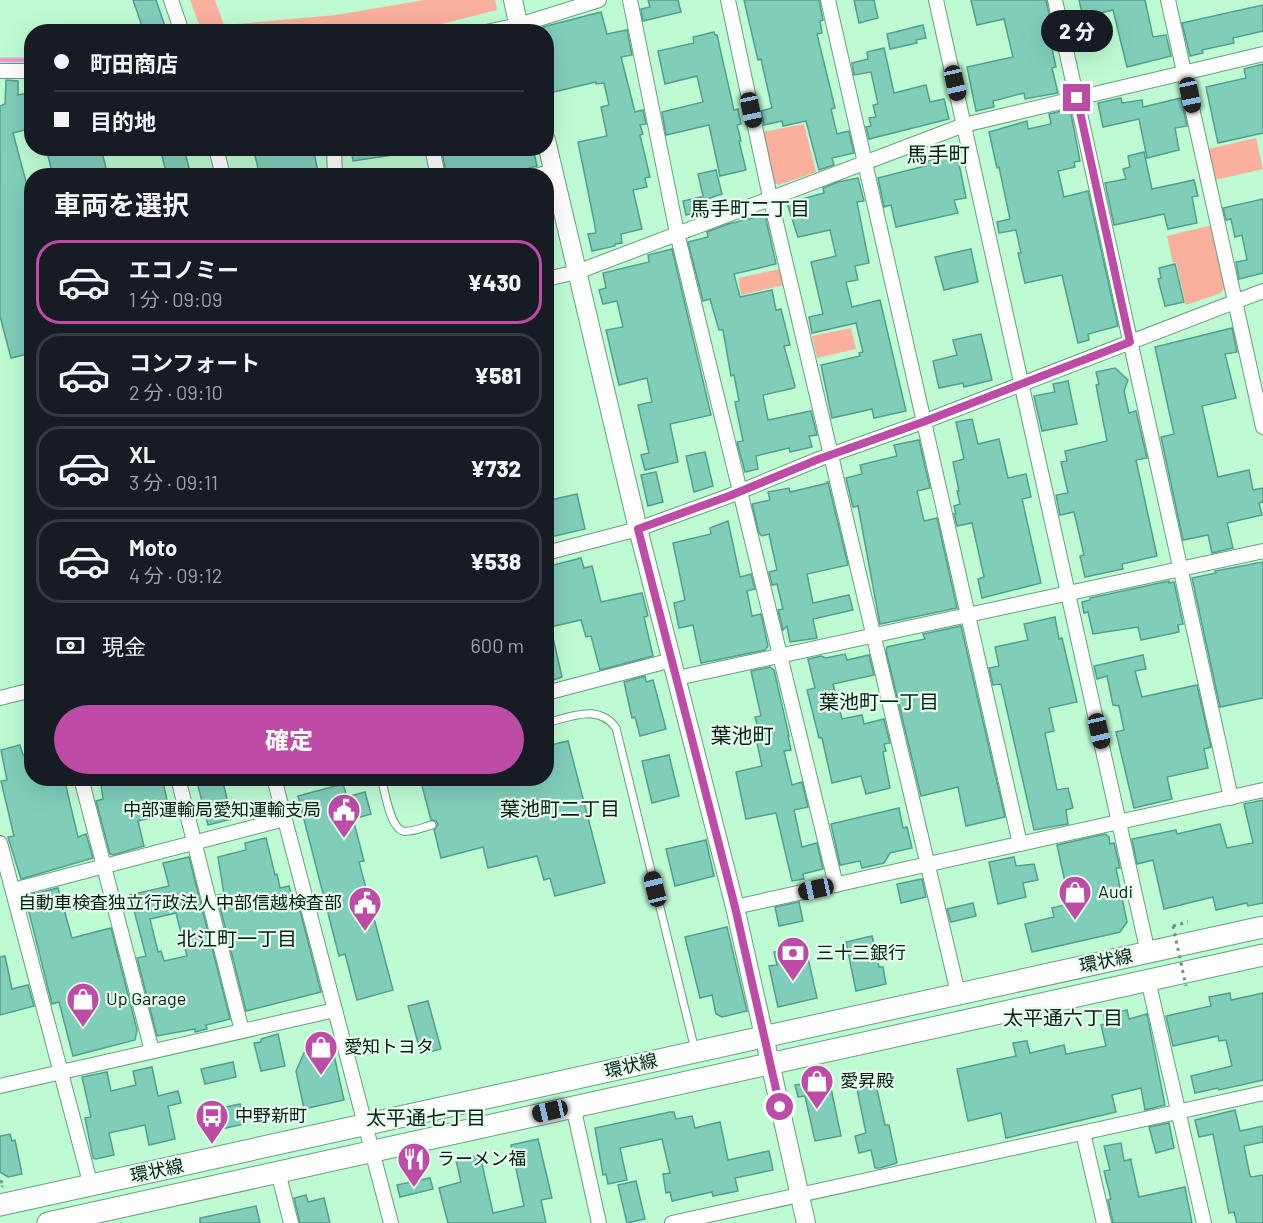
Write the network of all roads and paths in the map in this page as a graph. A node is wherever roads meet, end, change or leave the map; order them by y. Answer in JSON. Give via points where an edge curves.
{"nodes":[{"id":1,"x":171,"y":0,"type":"edge"},
{"id":2,"x":513,"y":0,"type":"edge"},
{"id":3,"x":599,"y":0,"type":"edge"},
{"id":4,"x":630,"y":0,"type":"edge"},
{"id":5,"x":728,"y":0,"type":"edge"},
{"id":6,"x":828,"y":0,"type":"edge"},
{"id":7,"x":936,"y":0,"type":"edge"},
{"id":8,"x":1055,"y":0,"type":"edge"},
{"id":9,"x":1168,"y":0,"type":"edge"},
{"id":10,"x":179,"y":24,"type":"edge"},
{"id":11,"x":519,"y":24,"type":"edge"},
{"id":12,"x":531,"y":24,"type":"edge"},
{"id":13,"x":1263,"y":54,"type":"edge"},
{"id":14,"x":0,"y":70,"type":"edge"},
{"id":15,"x":24,"y":71,"type":"edge"},
{"id":16,"x":1184,"y":72,"type":"junction"},
{"id":17,"x":1077,"y":98,"type":"junction"},
{"id":18,"x":964,"y":125,"type":"junction"},
{"id":19,"x":864,"y":162,"type":"junction"},
{"id":20,"x":770,"y":197,"type":"junction"},
{"id":21,"x":554,"y":201,"type":"edge"},
{"id":22,"x":677,"y":233,"type":"junction"},
{"id":23,"x":577,"y":272,"type":"junction"},
{"id":24,"x":554,"y":277,"type":"edge"},
{"id":25,"x":1263,"y":291,"type":"edge"},
{"id":26,"x":1235,"y":302,"type":"junction"},
{"id":27,"x":1130,"y":342,"type":"junction"},
{"id":28,"x":1021,"y":382,"type":"junction"},
{"id":29,"x":923,"y":422,"type":"junction"},
{"id":30,"x":1263,"y":428,"type":"edge"},
{"id":31,"x":831,"y":455,"type":"junction"},
{"id":32,"x":740,"y":491,"type":"junction"},
{"id":33,"x":638,"y":529,"type":"junction"},
{"id":34,"x":554,"y":551,"type":"edge"},
{"id":35,"x":1263,"y":551,"type":"edge"},
{"id":36,"x":1180,"y":569,"type":"junction"},
{"id":37,"x":1068,"y":594,"type":"junction"},
{"id":38,"x":967,"y":616,"type":"junction"},
{"id":39,"x":874,"y":636,"type":"junction"},
{"id":40,"x":780,"y":656,"type":"junction"},
{"id":41,"x":672,"y":660,"type":"junction"},
{"id":42,"x":677,"y":678,"type":"junction"},
{"id":43,"x":554,"y":691,"type":"edge"},
{"id":44,"x":24,"y":692,"type":"edge"},
{"id":45,"x":0,"y":698,"type":"edge"},
{"id":46,"x":554,"y":721,"type":"edge"},
{"id":47,"x":83,"y":786,"type":"edge"},
{"id":48,"x":180,"y":786,"type":"edge"},
{"id":49,"x":276,"y":786,"type":"edge"},
{"id":50,"x":383,"y":786,"type":"edge"},
{"id":51,"x":1263,"y":790,"type":"edge"},
{"id":52,"x":1231,"y":798,"type":"junction"},
{"id":53,"x":285,"y":819,"type":"junction"},
{"id":54,"x":1119,"y":822,"type":"junction"},
{"id":55,"x":432,"y":825,"type":"dead end"},
{"id":56,"x":194,"y":842,"type":"junction"},
{"id":57,"x":0,"y":843,"type":"edge"},
{"id":58,"x":1020,"y":844,"type":"junction"},
{"id":59,"x":927,"y":865,"type":"junction"},
{"id":60,"x":104,"y":866,"type":"junction"},
{"id":61,"x":836,"y":885,"type":"junction"},
{"id":62,"x":13,"y":890,"type":"junction"},
{"id":63,"x":735,"y":907,"type":"junction"},
{"id":64,"x":1188,"y":922,"type":"dead end"},
{"id":65,"x":1263,"y":927,"type":"edge"},
{"id":66,"x":1148,"y":953,"type":"junction"},
{"id":67,"x":1263,"y":955,"type":"edge"},
{"id":68,"x":1148,"y":980,"type":"junction"},
{"id":69,"x":1186,"y":986,"type":"dead end"},
{"id":70,"x":958,"y":993,"type":"junction"},
{"id":71,"x":335,"y":1010,"type":"junction"},
{"id":72,"x":242,"y":1031,"type":"junction"},
{"id":73,"x":765,"y":1036,"type":"junction"},
{"id":74,"x":152,"y":1051,"type":"junction"},
{"id":75,"x":695,"y":1052,"type":"junction"},
{"id":76,"x":770,"y":1063,"type":"junction"},
{"id":77,"x":60,"y":1072,"type":"junction"},
{"id":78,"x":0,"y":1086,"type":"edge"},
{"id":79,"x":1263,"y":1093,"type":"edge"},
{"id":80,"x":573,"y":1106,"type":"junction"},
{"id":81,"x":1178,"y":1112,"type":"junction"},
{"id":82,"x":365,"y":1125,"type":"junction"},
{"id":83,"x":1083,"y":1133,"type":"junction"},
{"id":84,"x":372,"y":1152,"type":"junction"},
{"id":85,"x":278,"y":1172,"type":"junction"},
{"id":86,"x":0,"y":1181,"type":"edge"},
{"id":87,"x":0,"y":1186,"type":"edge"},
{"id":88,"x":91,"y":1186,"type":"junction"},
{"id":89,"x":800,"y":1195,"type":"junction"},
{"id":90,"x":0,"y":1205,"type":"edge"},
{"id":91,"x":97,"y":1218,"type":"edge"},
{"id":92,"x":696,"y":1220,"type":"edge"},
{"id":93,"x":48,"y":1223,"type":"edge"},
{"id":94,"x":291,"y":1223,"type":"edge"},
{"id":95,"x":391,"y":1223,"type":"edge"},
{"id":96,"x":599,"y":1223,"type":"edge"},
{"id":97,"x":672,"y":1223,"type":"edge"},
{"id":98,"x":806,"y":1223,"type":"edge"},
{"id":99,"x":1104,"y":1223,"type":"edge"},
{"id":100,"x":1204,"y":1223,"type":"edge"}],
"edges":[{"from":1,"to":10,"type":"street"},
{"from":2,"to":11,"type":"street"},
{"from":3,"to":12,"type":"street"},
{"from":4,"to":22,"type":"street"},
{"from":5,"to":20,"type":"street"},
{"from":6,"to":19,"type":"street"},
{"from":7,"to":18,"type":"street"},
{"from":8,"to":17,"type":"street"},
{"from":9,"to":16,"type":"street"},
{"from":13,"to":16,"type":"street"},
{"from":14,"to":15,"type":"street"},
{"from":16,"to":17,"type":"street"},
{"from":16,"to":26,"type":"street"},
{"from":17,"to":18,"type":"street"},
{"from":17,"to":27,"type":"street"},
{"from":18,"to":19,"type":"street"},
{"from":18,"to":28,"type":"street"},
{"from":19,"to":20,"type":"street"},
{"from":19,"to":29,"type":"street"},
{"from":20,"to":22,"type":"street"},
{"from":20,"to":31,"type":"street"},
{"from":21,"to":23,"type":"street"},
{"from":22,"to":23,"type":"street"},
{"from":22,"to":32,"type":"street"},
{"from":23,"to":24,"type":"street"},
{"from":23,"to":33,"type":"street"},
{"from":25,"to":26,"type":"street"},
{"from":26,"to":27,"type":"street"},
{"from":26,"to":30,"type":"street"},
{"from":27,"to":28,"type":"street"},
{"from":27,"to":36,"type":"street"},
{"from":28,"to":29,"type":"street"},
{"from":28,"to":37,"type":"street"},
{"from":29,"to":31,"type":"street"},
{"from":29,"to":38,"type":"street"},
{"from":31,"to":32,"type":"street"},
{"from":31,"to":39,"type":"street"},
{"from":32,"to":33,"type":"street"},
{"from":32,"to":40,"type":"street"},
{"from":33,"to":34,"type":"street"},
{"from":33,"to":41,"type":"street"},
{"from":35,"to":36,"type":"street"},
{"from":36,"to":37,"type":"street"},
{"from":36,"to":52,"type":"street"},
{"from":37,"to":38,"type":"street"},
{"from":37,"to":54,"type":"street"},
{"from":38,"to":39,"type":"street"},
{"from":38,"to":58,"type":"street"},
{"from":39,"to":40,"type":"street"},
{"from":39,"to":59,"type":"street"},
{"from":40,"to":42,"type":"street"},
{"from":40,"to":61,"type":"street"},
{"from":41,"to":42,"type":"street"},
{"from":41,"to":43,"type":"street"},
{"from":42,"to":63,"type":"street"},
{"from":44,"to":45,"type":"street"},
{"from":46,"to":75,"type":"lane","via":[[598,713],[610,719],[616,728]]},
{"from":47,"to":60,"type":"street"},
{"from":48,"to":56,"type":"street"},
{"from":49,"to":53,"type":"street"},
{"from":50,"to":55,"type":"lane","via":[[393,823],[399,830]]},
{"from":51,"to":52,"type":"street"},
{"from":52,"to":54,"type":"street"},
{"from":53,"to":56,"type":"street"},
{"from":53,"to":71,"type":"street"},
{"from":54,"to":58,"type":"street"},
{"from":54,"to":66,"type":"street"},
{"from":56,"to":60,"type":"street"},
{"from":56,"to":72,"type":"street"},
{"from":57,"to":62,"type":"street"},
{"from":58,"to":59,"type":"street"},
{"from":59,"to":61,"type":"street"},
{"from":59,"to":70,"type":"street"},
{"from":60,"to":62,"type":"street"},
{"from":60,"to":74,"type":"street"},
{"from":61,"to":63,"type":"street"},
{"from":62,"to":77,"type":"street"},
{"from":63,"to":73,"type":"street"},
{"from":64,"to":69,"type":"path","bridge":true,"via":[[1173,926]]},
{"from":65,"to":66,"type":"main road","name":"環状線"},
{"from":66,"to":70,"type":"main road","name":"環状線"},
{"from":67,"to":68,"type":"main road","name":"環状線"},
{"from":68,"to":76,"type":"main road","name":"環状線"},
{"from":68,"to":81,"type":"street"},
{"from":70,"to":73,"type":"main road","name":"環状線"},
{"from":71,"to":72,"type":"street"},
{"from":71,"to":82,"type":"street"},
{"from":72,"to":74,"type":"street"},
{"from":73,"to":75,"type":"main road","name":"環状線"},
{"from":73,"to":76,"type":"street"},
{"from":74,"to":77,"type":"street"},
{"from":75,"to":82,"type":"main road","name":"環状線"},
{"from":76,"to":80,"type":"main road","name":"環状線"},
{"from":76,"to":89,"type":"street"},
{"from":77,"to":78,"type":"street"},
{"from":77,"to":88,"type":"street"},
{"from":79,"to":81,"type":"street"},
{"from":80,"to":84,"type":"main road","name":"環状線"},
{"from":80,"to":96,"type":"street"},
{"from":81,"to":83,"type":"street"},
{"from":81,"to":100,"type":"street"},
{"from":82,"to":84,"type":"street"},
{"from":82,"to":88,"type":"main road","name":"環状線"},
{"from":83,"to":89,"type":"street"},
{"from":83,"to":99,"type":"street"},
{"from":84,"to":85,"type":"main road","name":"環状線"},
{"from":84,"to":95,"type":"street"},
{"from":85,"to":91,"type":"main road","name":"環状線"},
{"from":85,"to":94,"type":"street"},
{"from":86,"to":87,"type":"path","via":[[4,1183]]},
{"from":88,"to":90,"type":"main road","name":"環状線"},
{"from":89,"to":92,"type":"street"},
{"from":89,"to":98,"type":"street"},
{"from":91,"to":93,"type":"main road","name":"環状線"},
{"from":92,"to":97,"type":"street"}]}
